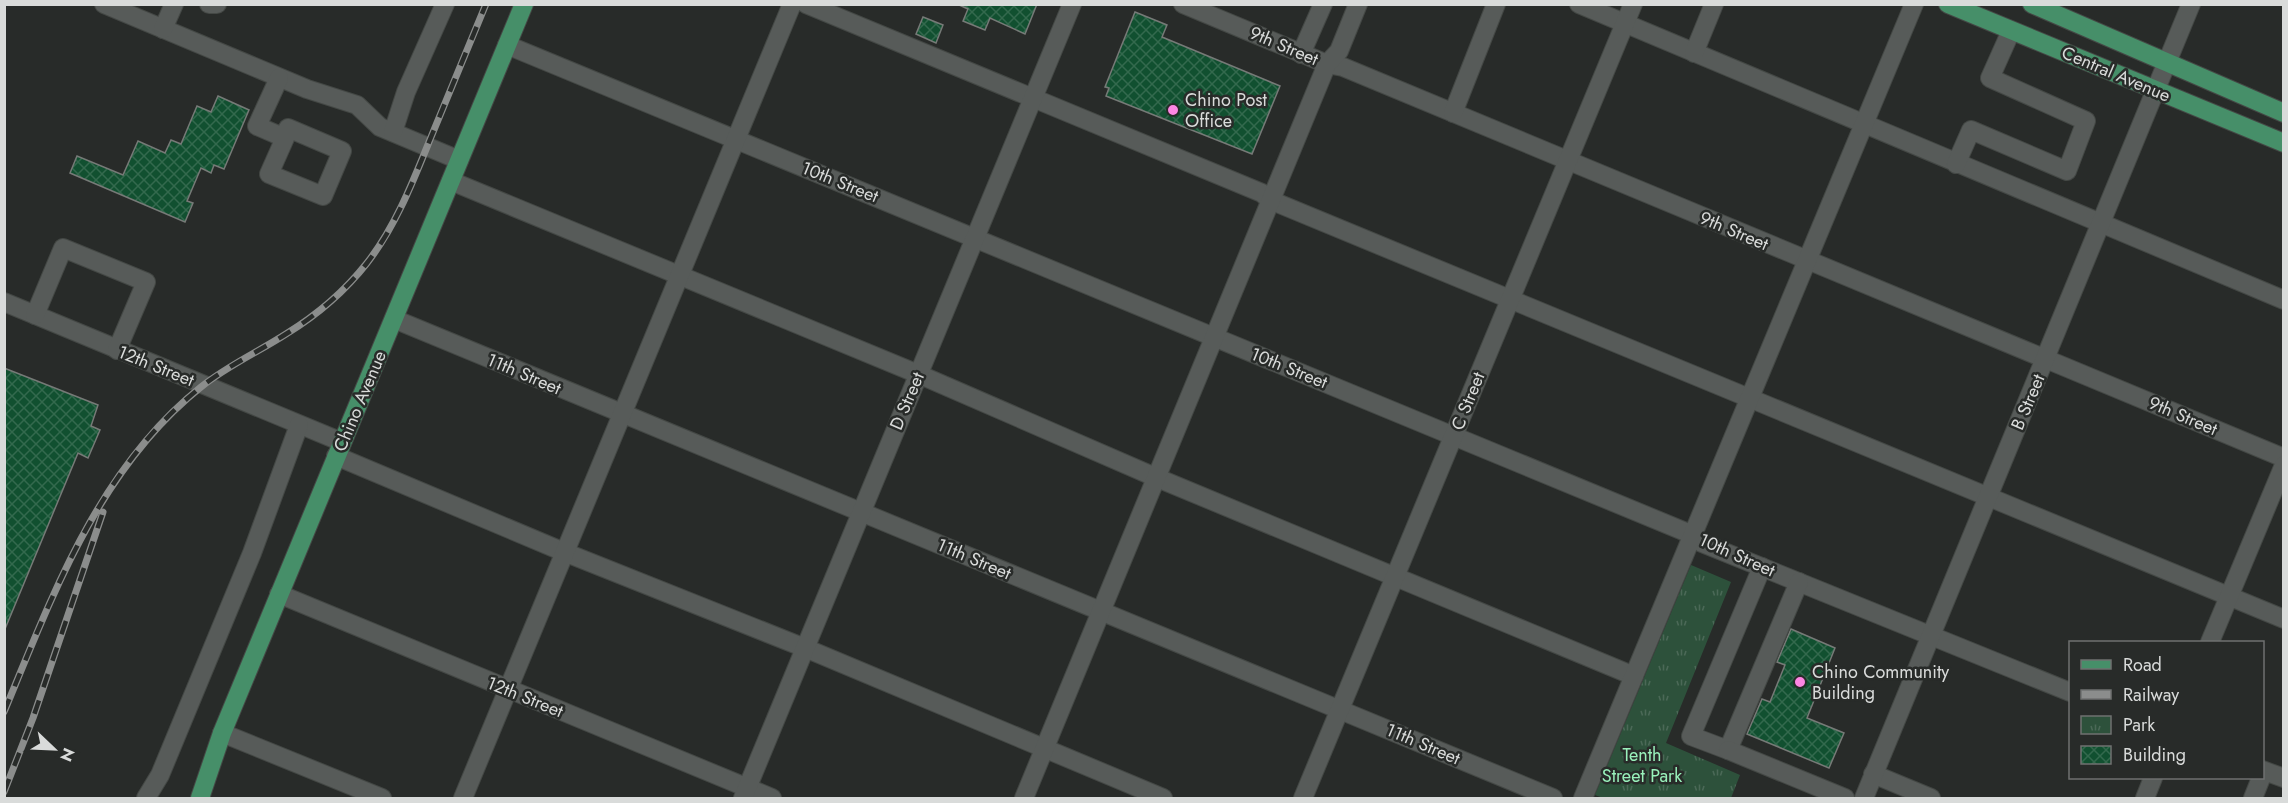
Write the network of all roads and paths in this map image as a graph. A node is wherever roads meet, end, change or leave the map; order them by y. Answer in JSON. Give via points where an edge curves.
{"nodes":[{"id":1,"x":104,"y":4,"type":"edge"},
{"id":2,"x":174,"y":4,"type":"edge"},
{"id":3,"x":209,"y":4,"type":"edge"},
{"id":4,"x":217,"y":4,"type":"edge"},
{"id":5,"x":445,"y":4,"type":"edge"},
{"id":6,"x":524,"y":4,"type":"edge"},
{"id":7,"x":792,"y":4,"type":"edge"},
{"id":8,"x":806,"y":4,"type":"edge"},
{"id":9,"x":1072,"y":4,"type":"edge"},
{"id":10,"x":1184,"y":4,"type":"edge"},
{"id":11,"x":1323,"y":4,"type":"edge"},
{"id":12,"x":1358,"y":4,"type":"edge"},
{"id":13,"x":1496,"y":4,"type":"edge"},
{"id":14,"x":1579,"y":4,"type":"edge"},
{"id":15,"x":1633,"y":4,"type":"edge"},
{"id":16,"x":1714,"y":4,"type":"edge"},
{"id":17,"x":1914,"y":4,"type":"edge"},
{"id":18,"x":1948,"y":4,"type":"edge"},
{"id":19,"x":2032,"y":4,"type":"edge"},
{"id":20,"x":2191,"y":4,"type":"edge"},
{"id":21,"x":1625,"y":23,"type":"junction"},
{"id":22,"x":163,"y":29,"type":"junction"},
{"id":23,"x":2011,"y":31,"type":"junction"},
{"id":24,"x":507,"y":45,"type":"junction"},
{"id":25,"x":1694,"y":53,"type":"junction"},
{"id":26,"x":1301,"y":54,"type":"junction"},
{"id":27,"x":2167,"y":63,"type":"junction"},
{"id":28,"x":1327,"y":64,"type":"junction"},
{"id":29,"x":279,"y":78,"type":"junction"},
{"id":30,"x":2156,"y":90,"type":"junction"},
{"id":31,"x":1032,"y":100,"type":"junction"},
{"id":32,"x":1453,"y":113,"type":"junction"},
{"id":33,"x":2283,"y":113,"type":"edge"},
{"id":34,"x":1863,"y":124,"type":"junction"},
{"id":35,"x":393,"y":132,"type":"junction"},
{"id":36,"x":285,"y":138,"type":"dead end"},
{"id":37,"x":736,"y":139,"type":"junction"},
{"id":38,"x":2283,"y":143,"type":"edge"},
{"id":39,"x":459,"y":160,"type":"junction"},
{"id":40,"x":1566,"y":160,"type":"junction"},
{"id":41,"x":1956,"y":164,"type":"junction"},
{"id":42,"x":450,"y":182,"type":"junction"},
{"id":43,"x":1270,"y":200,"type":"junction"},
{"id":44,"x":2101,"y":224,"type":"junction"},
{"id":45,"x":976,"y":238,"type":"junction"},
{"id":46,"x":1805,"y":261,"type":"junction"},
{"id":47,"x":678,"y":277,"type":"junction"},
{"id":48,"x":1510,"y":298,"type":"junction"},
{"id":49,"x":2283,"y":300,"type":"edge"},
{"id":50,"x":4,"y":302,"type":"edge"},
{"id":51,"x":35,"y":315,"type":"junction"},
{"id":52,"x":394,"y":319,"type":"junction"},
{"id":53,"x":1214,"y":338,"type":"junction"},
{"id":54,"x":117,"y":350,"type":"junction"},
{"id":55,"x":2046,"y":359,"type":"junction"},
{"id":56,"x":918,"y":374,"type":"junction"},
{"id":57,"x":1749,"y":398,"type":"junction"},
{"id":58,"x":623,"y":415,"type":"junction"},
{"id":59,"x":299,"y":425,"type":"junction"},
{"id":60,"x":1454,"y":436,"type":"junction"},
{"id":61,"x":339,"y":449,"type":"junction"},
{"id":62,"x":2283,"y":458,"type":"edge"},
{"id":63,"x":2283,"y":465,"type":"edge"},
{"id":64,"x":1155,"y":477,"type":"junction"},
{"id":65,"x":1988,"y":496,"type":"junction"},
{"id":66,"x":861,"y":512,"type":"junction"},
{"id":67,"x":1693,"y":536,"type":"junction"},
{"id":68,"x":564,"y":552,"type":"junction"},
{"id":69,"x":1762,"y":567,"type":"junction"},
{"id":70,"x":1395,"y":577,"type":"junction"},
{"id":71,"x":1799,"y":582,"type":"junction"},
{"id":72,"x":279,"y":594,"type":"junction"},
{"id":73,"x":2229,"y":596,"type":"junction"},
{"id":74,"x":1101,"y":612,"type":"junction"},
{"id":75,"x":2283,"y":619,"type":"edge"},
{"id":76,"x":1932,"y":636,"type":"junction"},
{"id":77,"x":2210,"y":641,"type":"edge"},
{"id":78,"x":805,"y":648,"type":"junction"},
{"id":79,"x":1634,"y":676,"type":"junction"},
{"id":80,"x":508,"y":690,"type":"junction"},
{"id":81,"x":2069,"y":692,"type":"edge"},
{"id":82,"x":1340,"y":710,"type":"junction"},
{"id":83,"x":222,"y":733,"type":"junction"},
{"id":84,"x":1045,"y":750,"type":"junction"},
{"id":85,"x":1728,"y":750,"type":"junction"},
{"id":86,"x":2264,"y":773,"type":"edge"},
{"id":87,"x":1873,"y":774,"type":"junction"},
{"id":88,"x":2283,"y":778,"type":"edge"},
{"id":89,"x":2152,"y":779,"type":"edge"},
{"id":90,"x":2261,"y":779,"type":"edge"},
{"id":91,"x":745,"y":793,"type":"edge"},
{"id":92,"x":146,"y":798,"type":"edge"},
{"id":93,"x":200,"y":798,"type":"edge"},
{"id":94,"x":382,"y":798,"type":"edge"},
{"id":95,"x":463,"y":798,"type":"edge"},
{"id":96,"x":772,"y":798,"type":"edge"},
{"id":97,"x":1024,"y":798,"type":"edge"},
{"id":98,"x":1163,"y":798,"type":"edge"},
{"id":99,"x":1303,"y":798,"type":"edge"},
{"id":100,"x":1553,"y":798,"type":"edge"},
{"id":101,"x":1583,"y":798,"type":"edge"},
{"id":102,"x":1845,"y":798,"type":"edge"},
{"id":103,"x":1864,"y":798,"type":"edge"},
{"id":104,"x":1931,"y":798,"type":"edge"},
{"id":105,"x":2145,"y":798,"type":"edge"},
{"id":106,"x":2253,"y":798,"type":"edge"}],
"edges":[{"from":1,"to":22,"type":"street"},
{"from":2,"to":22,"type":"street"},
{"from":3,"to":4,"type":"street"},
{"from":5,"to":35,"type":"street","via":[[406,92]]},
{"from":6,"to":24,"type":"main road","name":"Chino Avenue"},
{"from":7,"to":37,"type":"street"},
{"from":8,"to":31,"type":"street"},
{"from":9,"to":31,"type":"street","name":"D Street"},
{"from":10,"to":26,"type":"street","name":"9th Street"},
{"from":11,"to":26,"type":"street"},
{"from":12,"to":28,"type":"street","via":[[1339,51]]},
{"from":13,"to":32,"type":"street"},
{"from":14,"to":21,"type":"street"},
{"from":15,"to":21,"type":"street","name":"C Street"},
{"from":16,"to":25,"type":"street"},
{"from":17,"to":34,"type":"street"},
{"from":18,"to":23,"type":"main road","name":"Central Avenue"},
{"from":19,"to":27,"type":"main road","name":"Central Avenue"},
{"from":20,"to":27,"type":"street","name":"B Street"},
{"from":21,"to":25,"type":"street"},
{"from":21,"to":40,"type":"street","name":"C Street"},
{"from":22,"to":29,"type":"street"},
{"from":23,"to":30,"type":"main road","name":"Central Avenue"},
{"from":23,"to":41,"type":"street","via":[[1990,78],[2086,121],[2067,171],[1971,130]]},
{"from":24,"to":37,"type":"street","name":"10th Street"},
{"from":24,"to":39,"type":"main road","name":"Chino Avenue"},
{"from":25,"to":34,"type":"street"},
{"from":26,"to":28,"type":"street","name":"9th Street"},
{"from":27,"to":30,"type":"street","name":"B Street"},
{"from":27,"to":33,"type":"main road","name":"Central Avenue"},
{"from":28,"to":32,"type":"street","name":"9th Street","via":[[1343,67]]},
{"from":28,"to":43,"type":"street"},
{"from":29,"to":35,"type":"street","via":[[357,105],[380,127]]},
{"from":29,"to":36,"type":"street","via":[[257,126]]},
{"from":30,"to":38,"type":"main road","name":"Central Avenue"},
{"from":30,"to":44,"type":"street","name":"B Street"},
{"from":31,"to":43,"type":"street","via":[[1262,193]]},
{"from":31,"to":45,"type":"street","name":"D Street"},
{"from":32,"to":40,"type":"street","name":"9th Street"},
{"from":34,"to":41,"type":"street"},
{"from":34,"to":46,"type":"street"},
{"from":35,"to":39,"type":"street"},
{"from":37,"to":45,"type":"street","name":"10th Street"},
{"from":37,"to":47,"type":"street"},
{"from":39,"to":42,"type":"main road","name":"Chino Avenue"},
{"from":40,"to":46,"type":"street","name":"9th Street"},
{"from":40,"to":48,"type":"street","name":"C Street"},
{"from":41,"to":44,"type":"street"},
{"from":42,"to":47,"type":"street"},
{"from":42,"to":52,"type":"main road","name":"Chino Avenue"},
{"from":43,"to":48,"type":"street"},
{"from":43,"to":53,"type":"street"},
{"from":44,"to":49,"type":"street"},
{"from":44,"to":55,"type":"street","name":"B Street"},
{"from":45,"to":53,"type":"street","name":"10th Street"},
{"from":45,"to":56,"type":"street","name":"D Street"},
{"from":46,"to":55,"type":"street","name":"9th Street"},
{"from":46,"to":57,"type":"street"},
{"from":47,"to":56,"type":"street"},
{"from":47,"to":58,"type":"street"},
{"from":48,"to":57,"type":"street"},
{"from":48,"to":60,"type":"street","name":"C Street"},
{"from":50,"to":51,"type":"street","name":"12th Street"},
{"from":51,"to":54,"type":"street","name":"12th Street"},
{"from":51,"to":54,"type":"street","via":[[63,248],[146,282]]},
{"from":52,"to":58,"type":"street","name":"11th Street"},
{"from":52,"to":61,"type":"main road","name":"Chino Avenue"},
{"from":53,"to":60,"type":"street","name":"10th Street"},
{"from":53,"to":64,"type":"street"},
{"from":54,"to":59,"type":"street","name":"12th Street"},
{"from":55,"to":62,"type":"street","name":"9th Street"},
{"from":55,"to":65,"type":"street","name":"B Street"},
{"from":56,"to":64,"type":"street"},
{"from":56,"to":66,"type":"street","name":"D Street"},
{"from":57,"to":65,"type":"street"},
{"from":57,"to":67,"type":"street"},
{"from":58,"to":66,"type":"street","name":"11th Street"},
{"from":58,"to":68,"type":"street"},
{"from":59,"to":61,"type":"street","name":"12th Street"},
{"from":59,"to":92,"type":"street","via":[[252,554],[160,775]]},
{"from":60,"to":67,"type":"street","name":"10th Street"},
{"from":60,"to":70,"type":"street","name":"C Street"},
{"from":61,"to":68,"type":"street","name":"12th Street"},
{"from":61,"to":72,"type":"main road","name":"Chino Avenue"},
{"from":63,"to":73,"type":"street"},
{"from":64,"to":70,"type":"street"},
{"from":64,"to":74,"type":"street"},
{"from":65,"to":73,"type":"street"},
{"from":65,"to":76,"type":"street","name":"B Street"},
{"from":66,"to":74,"type":"street","name":"11th Street"},
{"from":66,"to":78,"type":"street","name":"D Street"},
{"from":67,"to":69,"type":"street","name":"10th Street"},
{"from":67,"to":79,"type":"street"},
{"from":68,"to":78,"type":"street","name":"12th Street"},
{"from":68,"to":80,"type":"street"},
{"from":69,"to":71,"type":"street","name":"10th Street"},
{"from":69,"to":85,"type":"street","via":[[1691,736]]},
{"from":70,"to":79,"type":"street"},
{"from":70,"to":82,"type":"street","name":"C Street"},
{"from":71,"to":76,"type":"street","name":"10th Street"},
{"from":71,"to":85,"type":"street"},
{"from":72,"to":80,"type":"street","name":"12th Street"},
{"from":72,"to":83,"type":"main road","name":"Chino Avenue"},
{"from":73,"to":75,"type":"street"},
{"from":73,"to":77,"type":"street"},
{"from":74,"to":82,"type":"street","name":"11th Street"},
{"from":74,"to":84,"type":"street"},
{"from":76,"to":81,"type":"street","name":"10th Street"},
{"from":76,"to":87,"type":"street","name":"B Street"},
{"from":78,"to":84,"type":"street","name":"12th Street"},
{"from":78,"to":91,"type":"street","name":"D Street"},
{"from":79,"to":101,"type":"street"},
{"from":80,"to":91,"type":"street","name":"12th Street"},
{"from":80,"to":95,"type":"street"},
{"from":82,"to":99,"type":"street","name":"C Street"},
{"from":82,"to":100,"type":"street","name":"11th Street"},
{"from":83,"to":93,"type":"main road","name":"Chino Avenue"},
{"from":83,"to":94,"type":"street"},
{"from":84,"to":97,"type":"street"},
{"from":84,"to":98,"type":"street","name":"12th Street"},
{"from":85,"to":102,"type":"street"},
{"from":86,"to":88,"type":"street"},
{"from":87,"to":103,"type":"street","name":"B Street"},
{"from":87,"to":104,"type":"street"},
{"from":89,"to":105,"type":"street"},
{"from":90,"to":106,"type":"street"},
{"from":91,"to":96,"type":"street","name":"12th Street"}]}
